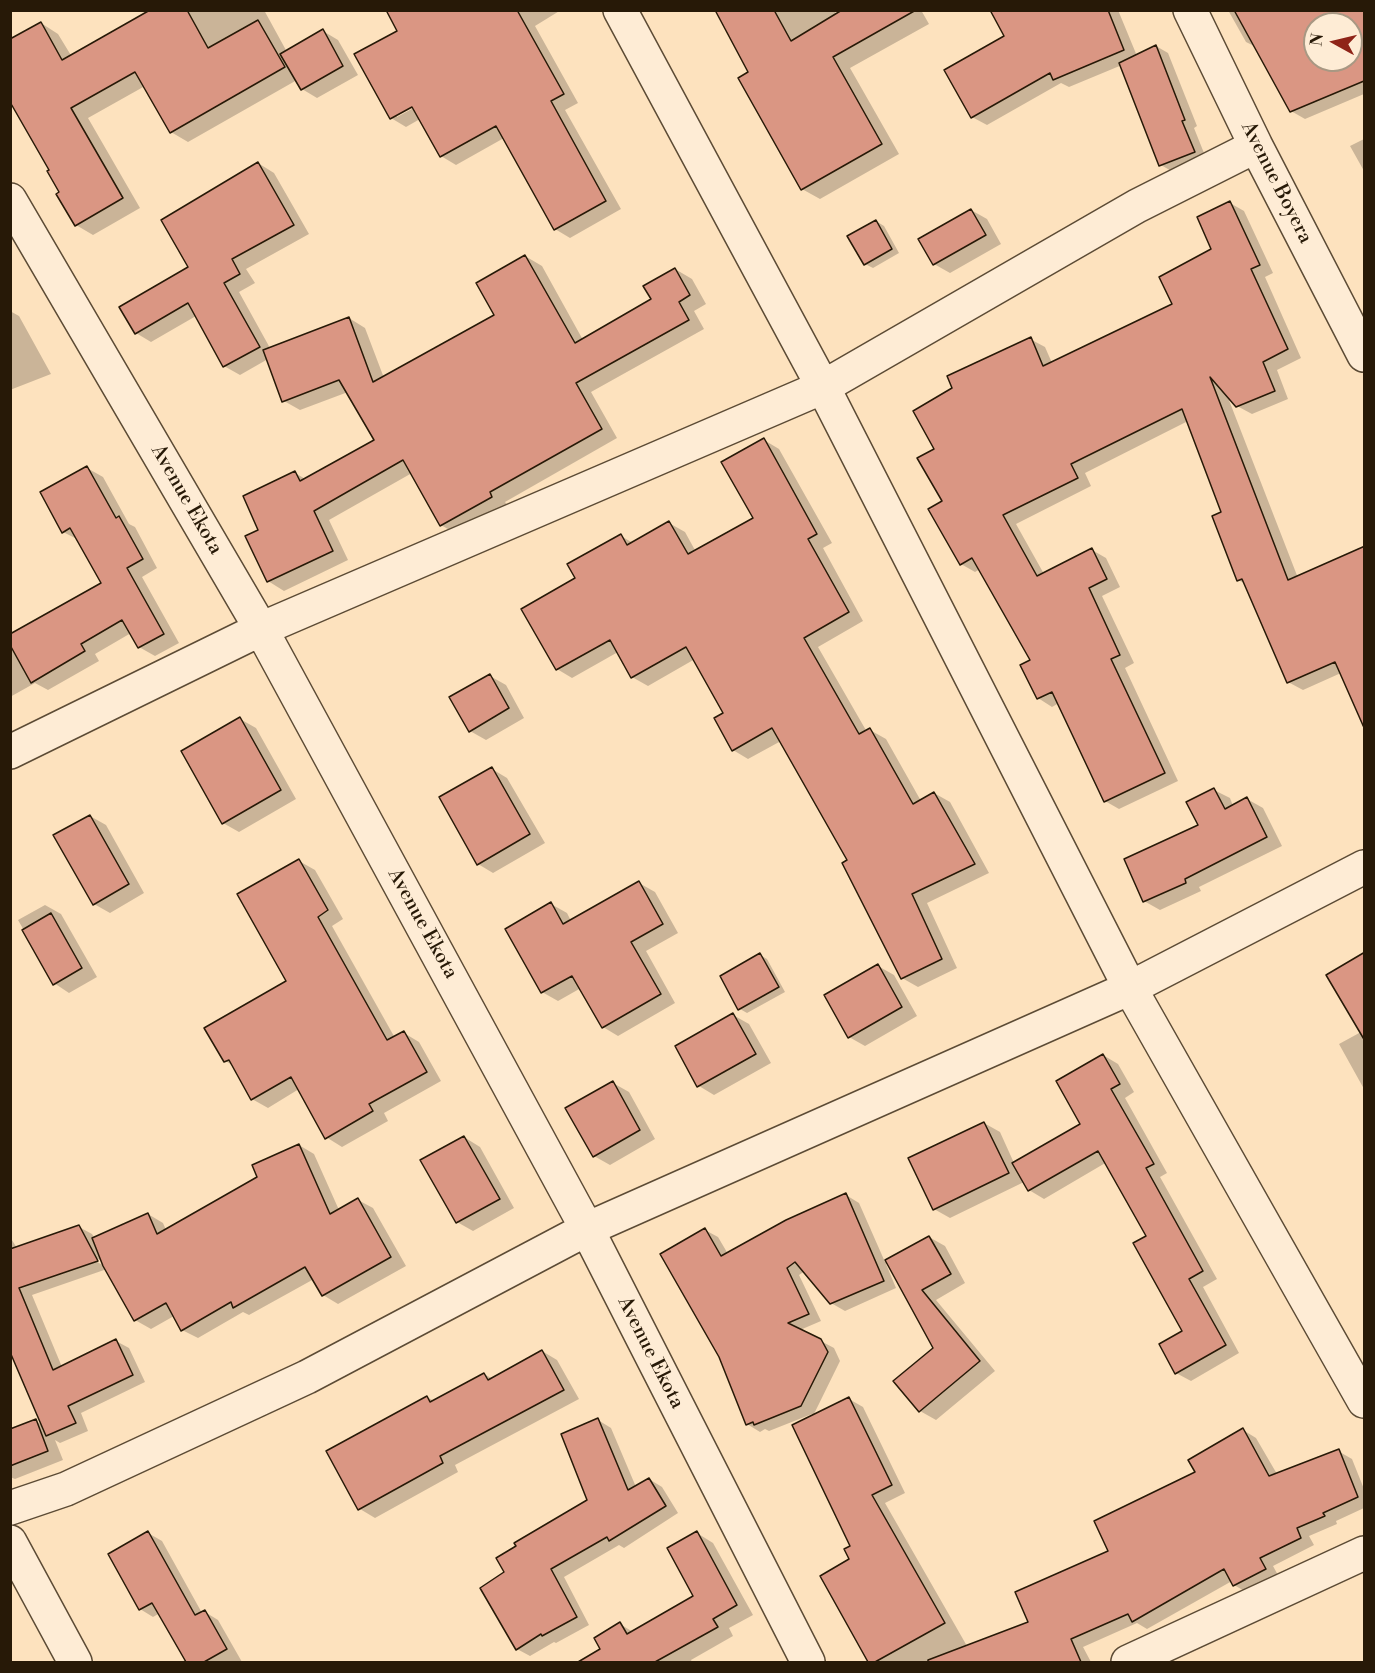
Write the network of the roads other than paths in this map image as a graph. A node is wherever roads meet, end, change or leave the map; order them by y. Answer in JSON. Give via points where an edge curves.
{"nodes":[{"id":1,"x":620,"y":10,"type":"edge"},
{"id":2,"x":1190,"y":10,"type":"edge"},
{"id":3,"x":1256,"y":146,"type":"junction"},
{"id":4,"x":10,"y":200,"type":"edge"},
{"id":5,"x":1365,"y":355,"type":"edge"},
{"id":6,"x":823,"y":387,"type":"junction"},
{"id":7,"x":261,"y":629,"type":"junction"},
{"id":8,"x":10,"y":752,"type":"edge"},
{"id":9,"x":1365,"y":867,"type":"edge"},
{"id":10,"x":1130,"y":988,"type":"junction"},
{"id":11,"x":587,"y":1229,"type":"junction"},
{"id":12,"x":1365,"y":1401,"type":"edge"},
{"id":13,"x":10,"y":1508,"type":"edge"},
{"id":14,"x":10,"y":1542,"type":"edge"},
{"id":15,"x":1365,"y":1552,"type":"edge"},
{"id":16,"x":75,"y":1662,"type":"edge"},
{"id":17,"x":808,"y":1662,"type":"edge"},
{"id":18,"x":1128,"y":1662,"type":"edge"}],
"edges":[{"from":1,"to":6,"type":"street"},
{"from":2,"to":3,"type":"street","name":"Avenue Boyera"},
{"from":3,"to":5,"type":"street","name":"Avenue Boyera"},
{"from":3,"to":6,"type":"street","via":[[1137,206]]},
{"from":4,"to":7,"type":"street","name":"Avenue Ekota"},
{"from":6,"to":7,"type":"street"},
{"from":6,"to":10,"type":"street"},
{"from":7,"to":8,"type":"street"},
{"from":7,"to":11,"type":"street","name":"Avenue Ekota"},
{"from":9,"to":10,"type":"street"},
{"from":10,"to":11,"type":"street"},
{"from":10,"to":12,"type":"street"},
{"from":11,"to":13,"type":"street","via":[[307,1377],[66,1489]]},
{"from":11,"to":17,"type":"street","name":"Avenue Ekota"},
{"from":14,"to":16,"type":"street"},
{"from":15,"to":18,"type":"street"}]}
